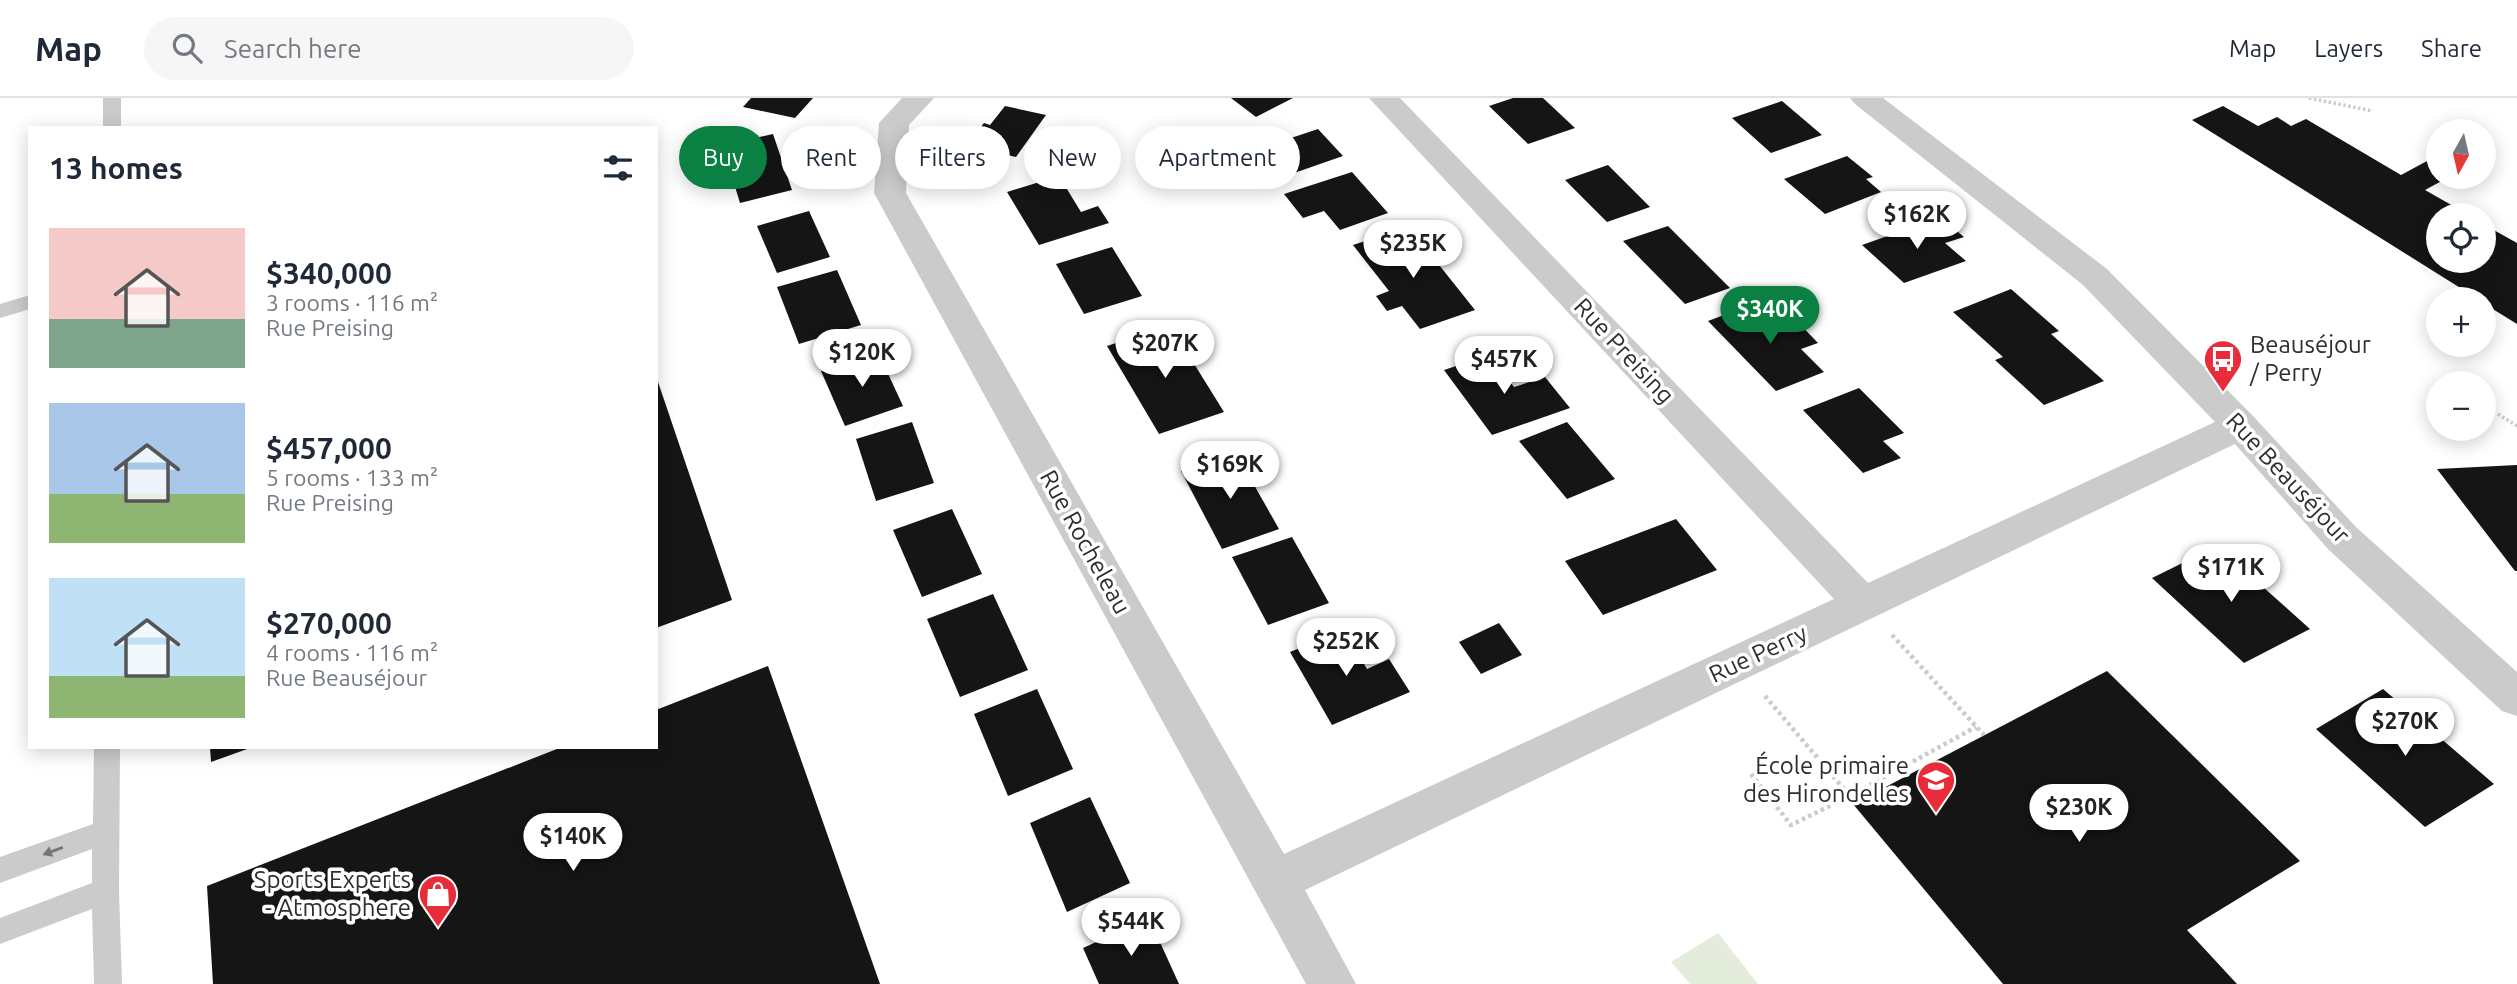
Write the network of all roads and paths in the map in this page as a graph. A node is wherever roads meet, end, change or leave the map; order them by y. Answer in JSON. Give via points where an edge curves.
{"nodes":[{"id":1,"x":112,"y":98,"type":"edge"},
{"id":2,"x":919,"y":98,"type":"edge"},
{"id":3,"x":1384,"y":98,"type":"edge"},
{"id":4,"x":1865,"y":98,"type":"edge"},
{"id":5,"x":2309,"y":98,"type":"edge"},
{"id":6,"x":2373,"y":111,"type":"dead end"},
{"id":7,"x":112,"y":126,"type":"edge"},
{"id":8,"x":28,"y":303,"type":"edge"},
{"id":9,"x":0,"y":311,"type":"edge"},
{"id":10,"x":2498,"y":414,"type":"dead end"},
{"id":11,"x":2240,"y":425,"type":"junction"},
{"id":12,"x":2517,"y":426,"type":"edge"},
{"id":13,"x":1863,"y":604,"type":"junction"},
{"id":14,"x":1737,"y":663,"type":"junction"},
{"id":15,"x":2517,"y":698,"type":"edge"},
{"id":16,"x":1976,"y":727,"type":"junction"},
{"id":17,"x":1984,"y":735,"type":"dead end"},
{"id":18,"x":107,"y":749,"type":"edge"},
{"id":19,"x":1751,"y":774,"type":"dead end"},
{"id":20,"x":1850,"y":796,"type":"junction"},
{"id":21,"x":106,"y":832,"type":"junction"},
{"id":22,"x":0,"y":870,"type":"edge"},
{"id":23,"x":1275,"y":881,"type":"junction"},
{"id":24,"x":105,"y":891,"type":"junction"},
{"id":25,"x":0,"y":930,"type":"edge"},
{"id":26,"x":108,"y":984,"type":"edge"},
{"id":27,"x":1332,"y":984,"type":"edge"}],
"edges":[{"from":1,"to":7,"type":"lane"},
{"from":2,"to":23,"type":"street","name":"Rue Rocheleau","via":[[894,123],[890,193]]},
{"from":3,"to":13,"type":"street","name":"Rue Preising"},
{"from":4,"to":11,"type":"street","name":"Rue Beauséjour","via":[[2095,276]]},
{"from":5,"to":6,"type":"path"},
{"from":8,"to":9,"type":"lane"},
{"from":10,"to":12,"type":"path"},
{"from":11,"to":13,"type":"street","name":"Rue Perry"},
{"from":11,"to":15,"type":"street","name":"Rue Beauséjour","via":[[2342,538]]},
{"from":13,"to":14,"type":"street","name":"Rue Perry"},
{"from":13,"to":16,"type":"path"},
{"from":14,"to":20,"type":"path"},
{"from":14,"to":23,"type":"street","name":"Rue Perry"},
{"from":16,"to":17,"type":"path"},
{"from":16,"to":20,"type":"path"},
{"from":18,"to":21,"type":"lane"},
{"from":19,"to":20,"type":"path","via":[[1791,825]]},
{"from":21,"to":22,"type":"lane","one_way":true},
{"from":21,"to":24,"type":"lane"},
{"from":23,"to":27,"type":"street","name":"Rue Rocheleau"},
{"from":24,"to":25,"type":"lane"},
{"from":24,"to":26,"type":"lane"}]}
